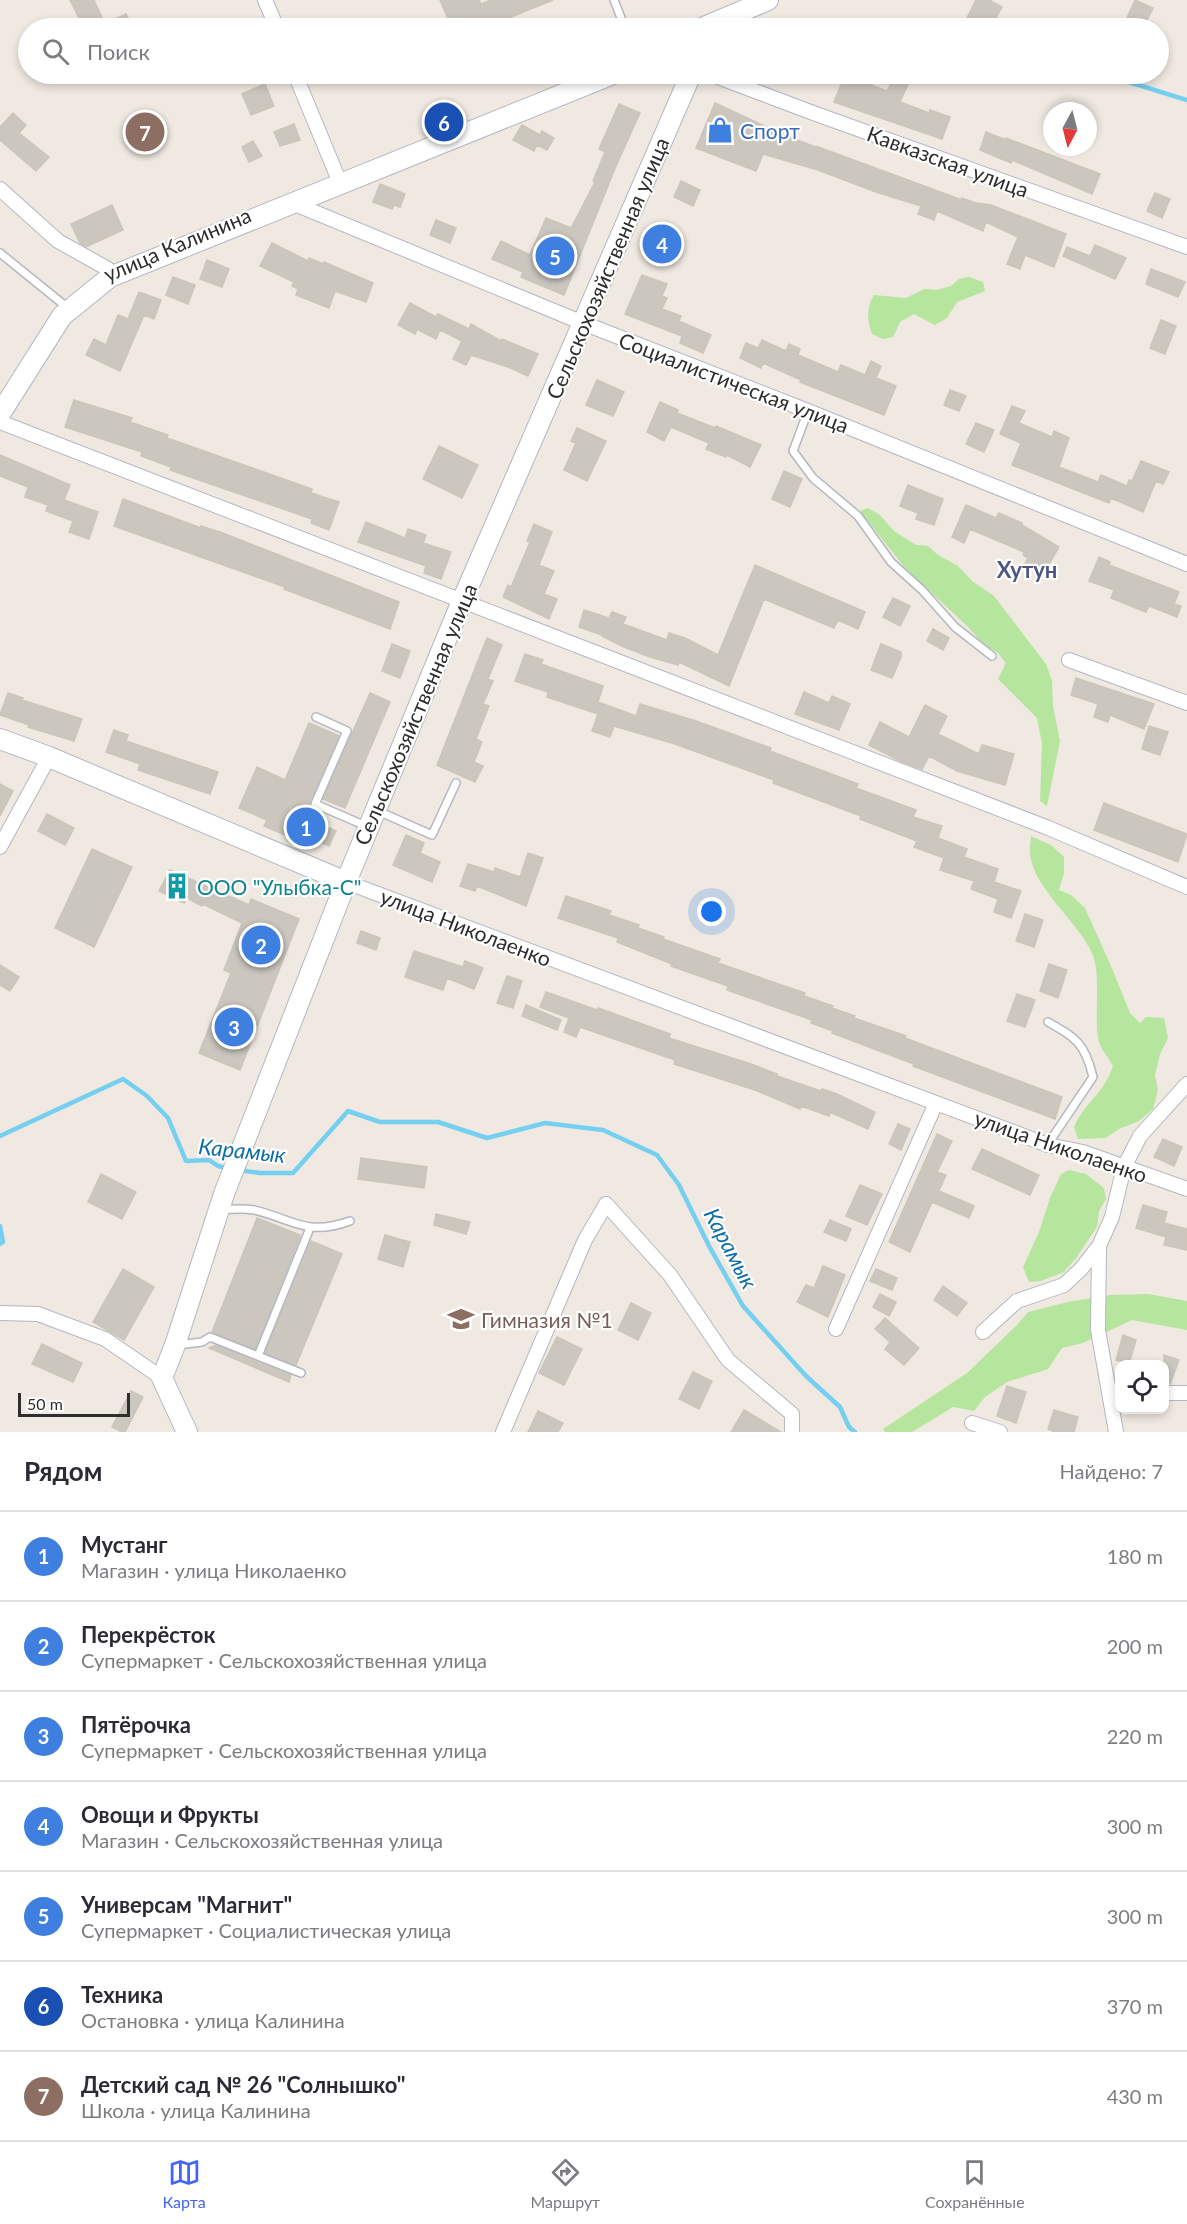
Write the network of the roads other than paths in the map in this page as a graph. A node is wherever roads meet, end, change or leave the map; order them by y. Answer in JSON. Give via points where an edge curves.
{"nodes":[{"id":1,"x":265,"y":0,"type":"edge"},
{"id":2,"x":614,"y":0,"type":"edge"},
{"id":3,"x":768,"y":0,"type":"edge"},
{"id":4,"x":785,"y":0,"type":"edge"},
{"id":5,"x":273,"y":18,"type":"edge"},
{"id":6,"x":621,"y":18,"type":"edge"},
{"id":7,"x":726,"y":18,"type":"edge"},
{"id":8,"x":743,"y":18,"type":"edge"},
{"id":9,"x":299,"y":84,"type":"edge"},
{"id":10,"x":570,"y":84,"type":"edge"},
{"id":11,"x":588,"y":84,"type":"edge"},
{"id":12,"x":687,"y":84,"type":"edge"},
{"id":13,"x":736,"y":84,"type":"edge"},
{"id":14,"x":338,"y":178,"type":"junction"},
{"id":15,"x":0,"y":189,"type":"edge"},
{"id":16,"x":288,"y":201,"type":"junction"},
{"id":17,"x":1187,"y":247,"type":"edge"},
{"id":18,"x":0,"y":253,"type":"edge"},
{"id":19,"x":108,"y":269,"type":"junction"},
{"id":20,"x":63,"y":304,"type":"junction"},
{"id":21,"x":584,"y":323,"type":"junction"},
{"id":22,"x":0,"y":401,"type":"edge"},
{"id":23,"x":808,"y":411,"type":"junction"},
{"id":24,"x":0,"y":414,"type":"edge"},
{"id":25,"x":0,"y":422,"type":"edge"},
{"id":26,"x":1187,"y":564,"type":"edge"},
{"id":27,"x":462,"y":601,"type":"junction"},
{"id":28,"x":992,"y":656,"type":"dead end"},
{"id":29,"x":1069,"y":660,"type":"dead end"},
{"id":30,"x":1187,"y":703,"type":"edge"},
{"id":31,"x":316,"y":717,"type":"dead end"},
{"id":32,"x":0,"y":739,"type":"edge"},
{"id":33,"x":49,"y":758,"type":"junction"},
{"id":34,"x":456,"y":783,"type":"dead end"},
{"id":35,"x":372,"y":818,"type":"junction"},
{"id":36,"x":0,"y":847,"type":"edge"},
{"id":37,"x":346,"y":882,"type":"junction"},
{"id":38,"x":1187,"y":886,"type":"edge"},
{"id":39,"x":1048,"y":1022,"type":"dead end"},
{"id":40,"x":1187,"y":1084,"type":"edge"},
{"id":41,"x":936,"y":1103,"type":"junction"},
{"id":42,"x":1048,"y":1145,"type":"junction"},
{"id":43,"x":1124,"y":1167,"type":"junction"},
{"id":44,"x":1187,"y":1189,"type":"edge"},
{"id":45,"x":221,"y":1202,"type":"junction"},
{"id":46,"x":350,"y":1221,"type":"dead end"},
{"id":47,"x":310,"y":1228,"type":"junction"},
{"id":48,"x":1099,"y":1246,"type":"junction"},
{"id":49,"x":0,"y":1313,"type":"edge"},
{"id":50,"x":836,"y":1329,"type":"dead end"},
{"id":51,"x":983,"y":1332,"type":"dead end"},
{"id":52,"x":175,"y":1346,"type":"junction"},
{"id":53,"x":258,"y":1356,"type":"junction"},
{"id":54,"x":301,"y":1373,"type":"dead end"},
{"id":55,"x":162,"y":1378,"type":"junction"},
{"id":56,"x":1114,"y":1391,"type":"edge"},
{"id":57,"x":1169,"y":1393,"type":"edge"},
{"id":58,"x":1187,"y":1393,"type":"edge"},
{"id":59,"x":972,"y":1423,"type":"dead end"},
{"id":60,"x":187,"y":1432,"type":"edge"},
{"id":61,"x":503,"y":1432,"type":"edge"},
{"id":62,"x":792,"y":1432,"type":"edge"},
{"id":63,"x":1000,"y":1432,"type":"edge"},
{"id":64,"x":1116,"y":1432,"type":"edge"}],
"edges":[{"from":1,"to":5,"type":"street"},
{"from":2,"to":6,"type":"lane"},
{"from":3,"to":7,"type":"main road"},
{"from":4,"to":8,"type":"main road"},
{"from":9,"to":14,"type":"street"},
{"from":10,"to":14,"type":"main road","name":"улица Калинина"},
{"from":11,"to":16,"type":"main road"},
{"from":12,"to":21,"type":"main road","name":"Сельскохозяйственная улица"},
{"from":13,"to":17,"type":"street","name":"Кавказская улица"},
{"from":14,"to":16,"type":"main road","name":"улица Калинина"},
{"from":15,"to":19,"type":"street","via":[[58,241]]},
{"from":16,"to":19,"type":"main road","name":"улица Калинина"},
{"from":16,"to":21,"type":"street","name":"Социалистическая улица"},
{"from":16,"to":24,"type":"main road","via":[[110,277],[62,316]]},
{"from":18,"to":20,"type":"lane"},
{"from":19,"to":20,"type":"main road","name":"улица Калинина"},
{"from":20,"to":22,"type":"main road","name":"улица Калинина"},
{"from":21,"to":23,"type":"street","name":"Социалистическая улица"},
{"from":21,"to":27,"type":"main road","name":"Сельскохозяйственная улица"},
{"from":23,"to":26,"type":"street","name":"Социалистическая улица"},
{"from":23,"to":28,"type":"lane","via":[[793,451],[813,478],[858,516],[891,562],[955,627]]},
{"from":25,"to":27,"type":"street"},
{"from":27,"to":35,"type":"main road","name":"Сельскохозяйственная улица"},
{"from":27,"to":38,"type":"street","via":[[1046,827]]},
{"from":29,"to":30,"type":"street"},
{"from":31,"to":35,"type":"lane","via":[[347,731],[315,804]]},
{"from":32,"to":33,"type":"main road","name":"улица Николаенко"},
{"from":33,"to":36,"type":"street"},
{"from":33,"to":37,"type":"main road","name":"улица Николаенко"},
{"from":34,"to":35,"type":"lane","via":[[432,835]]},
{"from":35,"to":37,"type":"main road","name":"Сельскохозяйственная улица"},
{"from":37,"to":41,"type":"street","name":"улица Николаенко"},
{"from":37,"to":45,"type":"main road","name":"Сельскохозяйственная улица"},
{"from":39,"to":42,"type":"lane","via":[[1073,1036],[1088,1055],[1093,1077]]},
{"from":40,"to":43,"type":"street","via":[[1140,1136]]},
{"from":41,"to":42,"type":"street","name":"улица Николаенко"},
{"from":41,"to":50,"type":"street"},
{"from":42,"to":43,"type":"street","name":"улица Николаенко","via":[[1083,1152]]},
{"from":43,"to":44,"type":"street","name":"улица Николаенко"},
{"from":43,"to":48,"type":"street","via":[[1112,1217]]},
{"from":45,"to":47,"type":"lane"},
{"from":45,"to":52,"type":"main road","name":"Сельскохозяйственная улица"},
{"from":46,"to":47,"type":"lane"},
{"from":47,"to":53,"type":"lane"},
{"from":48,"to":51,"type":"street","via":[[1064,1285],[1017,1301]]},
{"from":48,"to":56,"type":"street","via":[[1098,1330]]},
{"from":49,"to":55,"type":"street","via":[[38,1314],[105,1339]]},
{"from":52,"to":53,"type":"lane","via":[[210,1337]]},
{"from":52,"to":55,"type":"main road","name":"Сельскохозяйственная улица"},
{"from":53,"to":54,"type":"lane"},
{"from":55,"to":60,"type":"main road"},
{"from":56,"to":64,"type":"street"},
{"from":57,"to":58,"type":"street"},
{"from":59,"to":63,"type":"street"},
{"from":61,"to":62,"type":"street","via":[[585,1240],[606,1204],[670,1275],[728,1360],[792,1414]]}]}
